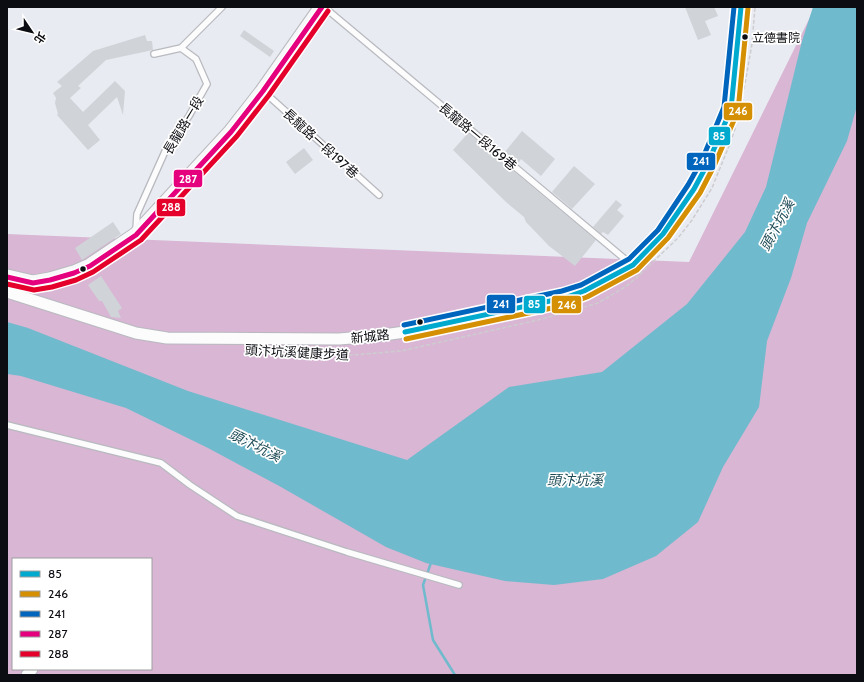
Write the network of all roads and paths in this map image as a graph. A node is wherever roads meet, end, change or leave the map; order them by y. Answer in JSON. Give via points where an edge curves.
{"nodes":[{"id":1,"x":222,"y":7,"type":"edge"},
{"id":2,"x":323,"y":7,"type":"edge"},
{"id":3,"x":741,"y":7,"type":"edge"},
{"id":4,"x":755,"y":7,"type":"edge"},
{"id":5,"x":181,"y":48,"type":"junction"},
{"id":6,"x":154,"y":54,"type":"dead end"},
{"id":7,"x":263,"y":91,"type":"junction"},
{"id":8,"x":743,"y":94,"type":"dead end"},
{"id":9,"x":736,"y":125,"type":"dead end"},
{"id":10,"x":379,"y":195,"type":"dead end"},
{"id":11,"x":136,"y":235,"type":"junction"},
{"id":12,"x":632,"y":265,"type":"junction"},
{"id":13,"x":7,"y":277,"type":"edge"},
{"id":14,"x":7,"y":292,"type":"edge"},
{"id":15,"x":242,"y":349,"type":"dead end"},
{"id":16,"x":7,"y":425,"type":"edge"},
{"id":17,"x":459,"y":585,"type":"dead end"}],
"edges":[{"from":1,"to":5,"type":"lane"},
{"from":2,"to":7,"type":"main road"},
{"from":2,"to":12,"type":"lane","name":"長龍路一段169巷"},
{"from":3,"to":12,"type":"street","name":"新城路","via":[[731,109],[694,189],[662,234]]},
{"from":4,"to":8,"type":"path","via":[[753,38]]},
{"from":5,"to":6,"type":"lane"},
{"from":5,"to":11,"type":"lane","name":"長龍路一段","via":[[196,59],[207,84],[168,147],[137,214]]},
{"from":7,"to":10,"type":"lane","name":"長龍路一段197巷"},
{"from":7,"to":11,"type":"main road","via":[[231,132]]},
{"from":9,"to":15,"type":"path","name":"頭汴坑溪健康步道","via":[[712,188],[692,220],[678,238],[636,278],[598,303],[538,320],[401,351],[351,355]]},
{"from":11,"to":13,"type":"main road","via":[[90,266],[74,273],[33,283]]},
{"from":12,"to":14,"type":"street","name":"新城路","via":[[584,291],[564,298],[406,332],[339,338],[151,336]]},
{"from":16,"to":17,"type":"lane","via":[[161,463],[237,516]]}]}
